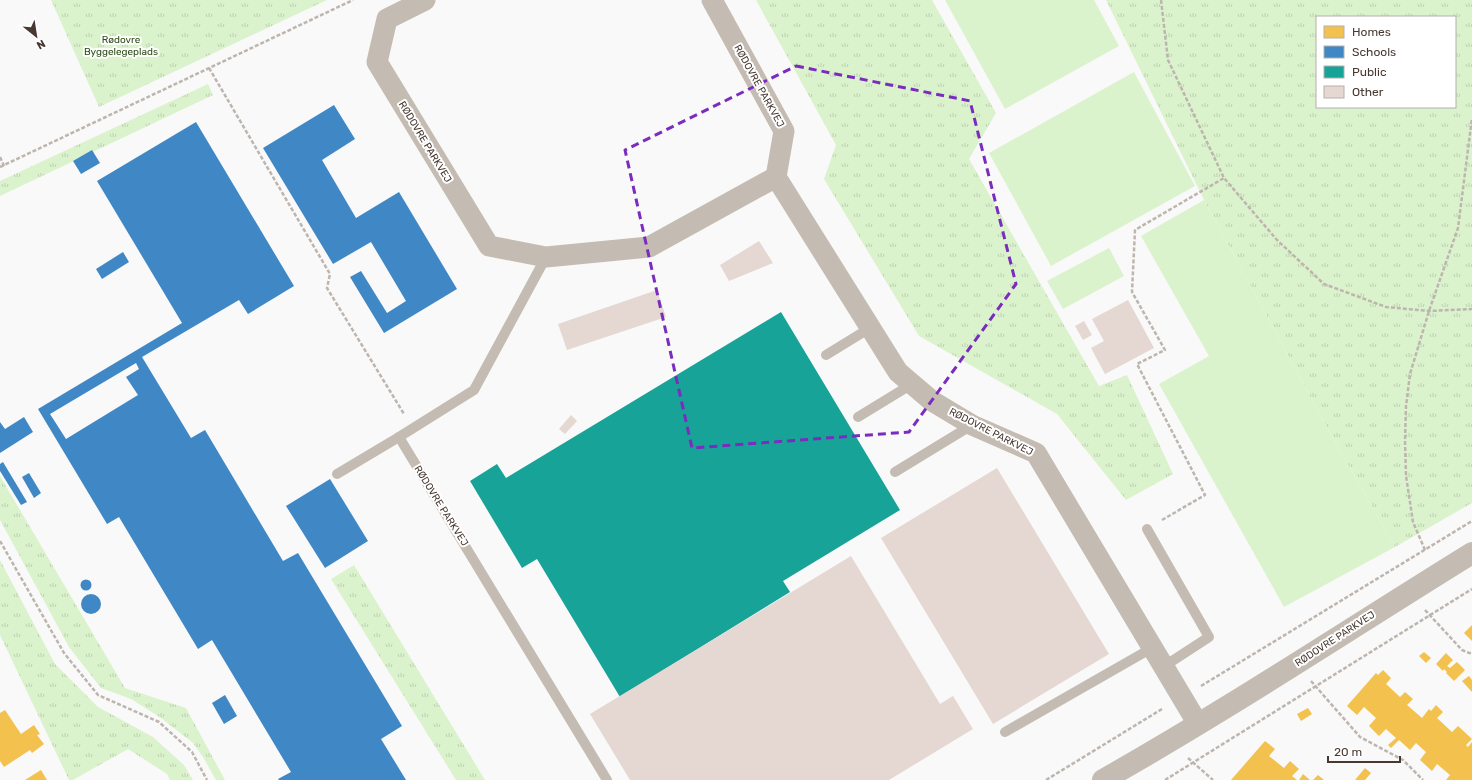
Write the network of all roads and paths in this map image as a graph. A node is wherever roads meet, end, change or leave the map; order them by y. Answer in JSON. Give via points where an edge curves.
{"nodes":[{"id":1,"x":354,"y":0,"type":"edge"},
{"id":2,"x":425,"y":0,"type":"edge"},
{"id":3,"x":712,"y":0,"type":"edge"},
{"id":4,"x":1161,"y":0,"type":"edge"},
{"id":5,"x":209,"y":68,"type":"junction"},
{"id":6,"x":1472,"y":118,"type":"edge"},
{"id":7,"x":0,"y":157,"type":"edge"},
{"id":8,"x":4,"y":166,"type":"junction"},
{"id":9,"x":0,"y":167,"type":"edge"},
{"id":10,"x":776,"y":177,"type":"junction"},
{"id":11,"x":1224,"y":178,"type":"junction"},
{"id":12,"x":546,"y":257,"type":"junction"},
{"id":13,"x":327,"y":288,"type":"dead end"},
{"id":14,"x":1472,"y":309,"type":"edge"},
{"id":15,"x":1429,"y":311,"type":"junction"},
{"id":16,"x":870,"y":328,"type":"junction"},
{"id":17,"x":826,"y":355,"type":"dead end"},
{"id":18,"x":912,"y":384,"type":"junction"},
{"id":19,"x":858,"y":417,"type":"dead end"},
{"id":20,"x":972,"y":425,"type":"junction"},
{"id":21,"x":399,"y":437,"type":"junction"},
{"id":22,"x":895,"y":472,"type":"dead end"},
{"id":23,"x":337,"y":474,"type":"dead end"},
{"id":24,"x":1472,"y":521,"type":"edge"},
{"id":25,"x":1148,"y":529,"type":"joint"},
{"id":26,"x":0,"y":541,"type":"edge"},
{"id":27,"x":1425,"y":550,"type":"junction"},
{"id":28,"x":1472,"y":553,"type":"edge"},
{"id":29,"x":1472,"y":589,"type":"edge"},
{"id":30,"x":1409,"y":592,"type":"junction"},
{"id":31,"x":1430,"y":615,"type":"junction"},
{"id":32,"x":1152,"y":648,"type":"junction"},
{"id":33,"x":1472,"y":654,"type":"edge"},
{"id":34,"x":1296,"y":664,"type":"junction"},
{"id":35,"x":1163,"y":667,"type":"junction"},
{"id":36,"x":1316,"y":687,"type":"junction"},
{"id":37,"x":1182,"y":698,"type":"junction"},
{"id":38,"x":1198,"y":724,"type":"junction"},
{"id":39,"x":1005,"y":732,"type":"dead end"},
{"id":40,"x":1170,"y":742,"type":"junction"},
{"id":41,"x":1194,"y":763,"type":"junction"},
{"id":42,"x":207,"y":780,"type":"edge"},
{"id":43,"x":607,"y":780,"type":"edge"},
{"id":44,"x":1046,"y":780,"type":"edge"},
{"id":45,"x":1103,"y":780,"type":"edge"},
{"id":46,"x":1166,"y":780,"type":"edge"},
{"id":47,"x":1213,"y":780,"type":"edge"},
{"id":48,"x":1423,"y":780,"type":"edge"}],
"edges":[{"from":1,"to":5,"type":"path"},
{"from":2,"to":12,"type":"street","name":"RØDOVRE PARKVEJ","via":[[386,19],[377,62],[489,246]]},
{"from":3,"to":10,"type":"street","name":"RØDOVRE PARKVEJ","via":[[784,131]]},
{"from":4,"to":11,"type":"path","via":[[1168,60]]},
{"from":5,"to":8,"type":"path"},
{"from":5,"to":13,"type":"path","via":[[330,274]]},
{"from":6,"to":15,"type":"path","via":[[1458,228]]},
{"from":7,"to":8,"type":"path"},
{"from":8,"to":9,"type":"path"},
{"from":10,"to":12,"type":"street","name":"RØDOVRE PARKVEJ","via":[[649,247]]},
{"from":10,"to":16,"type":"street","name":"RØDOVRE PARKVEJ"},
{"from":11,"to":15,"type":"path","via":[[1277,240],[1324,284],[1386,306]]},
{"from":11,"to":25,"type":"path","via":[[1135,230],[1132,292],[1165,350],[1137,364],[1205,494]]},
{"from":12,"to":21,"type":"lane","via":[[474,390]]},
{"from":14,"to":15,"type":"path"},
{"from":15,"to":27,"type":"path","via":[[1410,374],[1404,440],[1413,522]]},
{"from":16,"to":17,"type":"lane"},
{"from":16,"to":18,"type":"street","name":"RØDOVRE PARKVEJ","via":[[898,372]]},
{"from":18,"to":19,"type":"lane"},
{"from":18,"to":20,"type":"street","name":"RØDOVRE PARKVEJ","via":[[932,401]]},
{"from":20,"to":22,"type":"lane"},
{"from":20,"to":32,"type":"street","name":"RØDOVRE PARKVEJ","via":[[1036,453]]},
{"from":21,"to":23,"type":"lane"},
{"from":21,"to":43,"type":"lane","name":"RØDOVRE PARKVEJ"},
{"from":24,"to":27,"type":"path"},
{"from":25,"to":35,"type":"lane","via":[[1208,637]]},
{"from":26,"to":42,"type":"path","via":[[64,653],[98,695],[159,722],[192,752]]},
{"from":27,"to":37,"type":"path"},
{"from":28,"to":30,"type":"street","name":"RØDOVRE PARKVEJ"},
{"from":29,"to":31,"type":"path"},
{"from":30,"to":31,"type":"path"},
{"from":30,"to":34,"type":"street","name":"RØDOVRE PARKVEJ"},
{"from":31,"to":33,"type":"path","via":[[1462,650]]},
{"from":31,"to":36,"type":"path"},
{"from":32,"to":35,"type":"street","name":"RØDOVRE PARKVEJ"},
{"from":32,"to":39,"type":"lane"},
{"from":34,"to":36,"type":"path"},
{"from":34,"to":38,"type":"street","name":"RØDOVRE PARKVEJ"},
{"from":35,"to":37,"type":"street","name":"RØDOVRE PARKVEJ"},
{"from":36,"to":41,"type":"path"},
{"from":36,"to":48,"type":"path","via":[[1360,737],[1402,760]]},
{"from":37,"to":38,"type":"street","name":"RØDOVRE PARKVEJ"},
{"from":37,"to":44,"type":"path"},
{"from":38,"to":40,"type":"street","name":"RØDOVRE PARKVEJ"},
{"from":40,"to":41,"type":"path"},
{"from":40,"to":45,"type":"street","name":"RØDOVRE PARKVEJ"},
{"from":41,"to":46,"type":"path"},
{"from":41,"to":47,"type":"path"}]}
